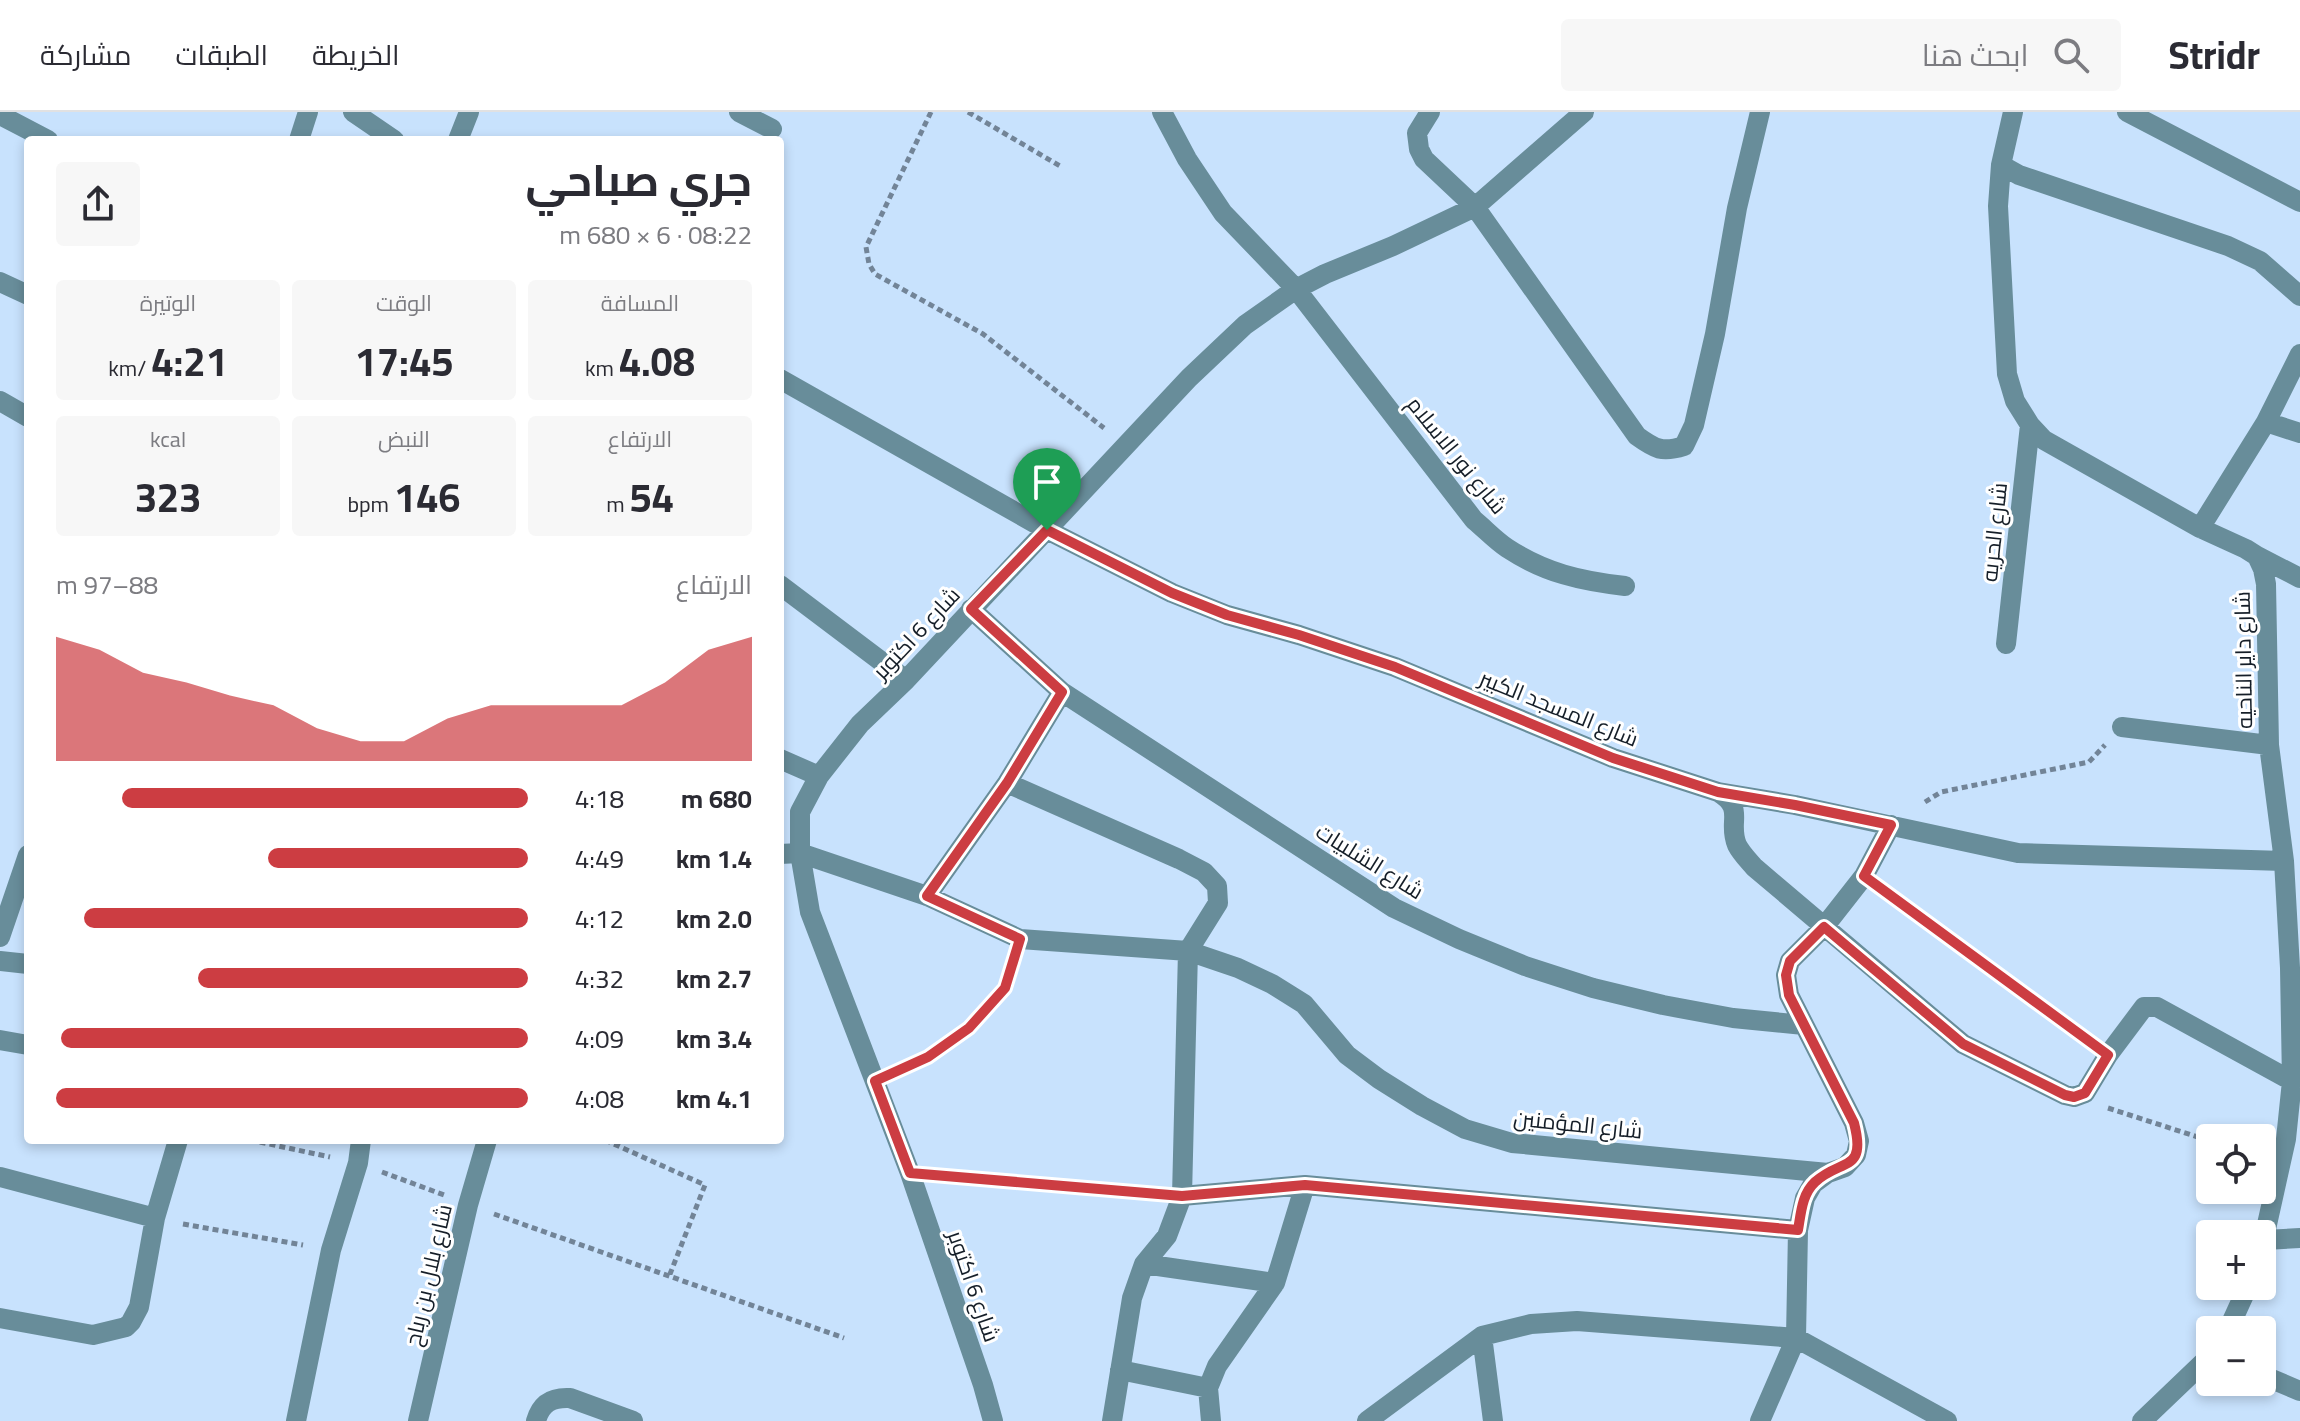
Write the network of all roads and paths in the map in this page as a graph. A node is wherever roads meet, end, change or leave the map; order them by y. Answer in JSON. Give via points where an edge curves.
{"nodes":[{"id":1,"x":308,"y":112,"type":"edge"},
{"id":2,"x":353,"y":112,"type":"edge"},
{"id":3,"x":469,"y":112,"type":"edge"},
{"id":4,"x":739,"y":112,"type":"edge"},
{"id":5,"x":931,"y":112,"type":"edge"},
{"id":6,"x":968,"y":112,"type":"edge"},
{"id":7,"x":1162,"y":112,"type":"edge"},
{"id":8,"x":1430,"y":112,"type":"edge"},
{"id":9,"x":1584,"y":112,"type":"edge"},
{"id":10,"x":1760,"y":112,"type":"edge"},
{"id":11,"x":2013,"y":112,"type":"edge"},
{"id":12,"x":2127,"y":112,"type":"edge"},
{"id":13,"x":0,"y":115,"type":"edge"},
{"id":14,"x":773,"y":127,"type":"edge"},
{"id":15,"x":40,"y":136,"type":"edge"},
{"id":16,"x":300,"y":136,"type":"edge"},
{"id":17,"x":388,"y":136,"type":"edge"},
{"id":18,"x":460,"y":136,"type":"edge"},
{"id":19,"x":2001,"y":165,"type":"junction"},
{"id":20,"x":1060,"y":166,"type":"dead end"},
{"id":21,"x":2300,"y":202,"type":"edge"},
{"id":22,"x":1475,"y":207,"type":"junction"},
{"id":23,"x":0,"y":282,"type":"edge"},
{"id":24,"x":1296,"y":289,"type":"junction"},
{"id":25,"x":24,"y":293,"type":"edge"},
{"id":26,"x":2300,"y":296,"type":"edge"},
{"id":27,"x":2300,"y":354,"type":"edge"},
{"id":28,"x":784,"y":381,"type":"edge"},
{"id":29,"x":0,"y":401,"type":"edge"},
{"id":30,"x":24,"y":415,"type":"edge"},
{"id":31,"x":2266,"y":422,"type":"junction"},
{"id":32,"x":2030,"y":425,"type":"junction"},
{"id":33,"x":2300,"y":433,"type":"edge"},
{"id":34,"x":1127,"y":446,"type":"junction"},
{"id":35,"x":2200,"y":528,"type":"junction"},
{"id":36,"x":1047,"y":530,"type":"junction"},
{"id":37,"x":2257,"y":556,"type":"junction"},
{"id":38,"x":2300,"y":578,"type":"edge"},
{"id":39,"x":1625,"y":586,"type":"dead end"},
{"id":40,"x":784,"y":588,"type":"edge"},
{"id":41,"x":971,"y":609,"type":"junction"},
{"id":42,"x":2006,"y":644,"type":"dead end"},
{"id":43,"x":906,"y":680,"type":"junction"},
{"id":44,"x":1062,"y":692,"type":"junction"},
{"id":45,"x":2122,"y":727,"type":"joint"},
{"id":46,"x":2269,"y":745,"type":"junction"},
{"id":47,"x":784,"y":761,"type":"edge"},
{"id":48,"x":819,"y":776,"type":"junction"},
{"id":49,"x":1007,"y":783,"type":"junction"},
{"id":50,"x":1718,"y":792,"type":"junction"},
{"id":51,"x":1891,"y":825,"type":"junction"},
{"id":52,"x":790,"y":853,"type":"edge"},
{"id":53,"x":2284,"y":861,"type":"junction"},
{"id":54,"x":24,"y":867,"type":"edge"},
{"id":55,"x":1864,"y":876,"type":"junction"},
{"id":56,"x":927,"y":896,"type":"junction"},
{"id":57,"x":1824,"y":927,"type":"junction"},
{"id":58,"x":0,"y":937,"type":"edge"},
{"id":59,"x":1020,"y":939,"type":"junction"},
{"id":60,"x":1188,"y":951,"type":"junction"},
{"id":61,"x":0,"y":961,"type":"edge"},
{"id":62,"x":24,"y":964,"type":"edge"},
{"id":63,"x":2295,"y":968,"type":"edge"},
{"id":64,"x":1804,"y":1025,"type":"junction"},
{"id":65,"x":0,"y":1040,"type":"edge"},
{"id":66,"x":24,"y":1044,"type":"edge"},
{"id":67,"x":2108,"y":1055,"type":"junction"},
{"id":68,"x":875,"y":1081,"type":"junction"},
{"id":69,"x":2292,"y":1081,"type":"junction"},
{"id":70,"x":2074,"y":1097,"type":"junction"},
{"id":71,"x":2196,"y":1136,"type":"edge"},
{"id":72,"x":2293,"y":1139,"type":"edge"},
{"id":73,"x":177,"y":1144,"type":"edge"},
{"id":74,"x":269,"y":1144,"type":"edge"},
{"id":75,"x":360,"y":1144,"type":"edge"},
{"id":76,"x":486,"y":1144,"type":"edge"},
{"id":77,"x":614,"y":1144,"type":"edge"},
{"id":78,"x":358,"y":1163,"type":"junction"},
{"id":79,"x":910,"y":1173,"type":"junction"},
{"id":80,"x":1828,"y":1173,"type":"junction"},
{"id":81,"x":0,"y":1177,"type":"edge"},
{"id":82,"x":1305,"y":1185,"type":"junction"},
{"id":83,"x":1182,"y":1196,"type":"junction"},
{"id":84,"x":468,"y":1205,"type":"junction"},
{"id":85,"x":155,"y":1218,"type":"junction"},
{"id":86,"x":2270,"y":1220,"type":"edge"},
{"id":87,"x":1798,"y":1230,"type":"junction"},
{"id":88,"x":2300,"y":1238,"type":"edge"},
{"id":89,"x":2276,"y":1241,"type":"edge"},
{"id":90,"x":331,"y":1250,"type":"junction"},
{"id":91,"x":1144,"y":1264,"type":"junction"},
{"id":92,"x":670,"y":1274,"type":"junction"},
{"id":93,"x":1275,"y":1283,"type":"junction"},
{"id":94,"x":0,"y":1318,"type":"edge"},
{"id":95,"x":1482,"y":1336,"type":"junction"},
{"id":96,"x":844,"y":1338,"type":"dead end"},
{"id":97,"x":1796,"y":1338,"type":"junction"},
{"id":98,"x":2196,"y":1369,"type":"edge"},
{"id":99,"x":1120,"y":1370,"type":"junction"},
{"id":100,"x":2276,"y":1381,"type":"edge"},
{"id":101,"x":1208,"y":1388,"type":"junction"},
{"id":102,"x":2300,"y":1391,"type":"edge"},
{"id":103,"x":296,"y":1421,"type":"edge"},
{"id":104,"x":418,"y":1421,"type":"edge"},
{"id":105,"x":536,"y":1421,"type":"edge"},
{"id":106,"x":633,"y":1421,"type":"edge"},
{"id":107,"x":993,"y":1421,"type":"edge"},
{"id":108,"x":1112,"y":1421,"type":"edge"},
{"id":109,"x":1211,"y":1421,"type":"edge"},
{"id":110,"x":1367,"y":1421,"type":"edge"},
{"id":111,"x":1493,"y":1421,"type":"edge"},
{"id":112,"x":1760,"y":1421,"type":"edge"},
{"id":113,"x":1947,"y":1421,"type":"edge"},
{"id":114,"x":2142,"y":1421,"type":"edge"}],
"edges":[{"from":1,"to":16,"type":"street"},
{"from":2,"to":17,"type":"street"},
{"from":3,"to":18,"type":"street"},
{"from":4,"to":14,"type":"street"},
{"from":5,"to":34,"type":"path","via":[[866,247],[869,264],[875,274],[983,334]]},
{"from":6,"to":20,"type":"path"},
{"from":7,"to":24,"type":"street","name":"شارع نور الاسلام","via":[[1223,213]]},
{"from":8,"to":22,"type":"street","via":[[1417,133],[1419,149]]},
{"from":9,"to":22,"type":"street","name":"شارع 6 اكتوبر"},
{"from":10,"to":22,"type":"street","via":[[1715,334],[1694,425],[1684,446],[1667,451],[1637,436]]},
{"from":11,"to":19,"type":"street"},
{"from":12,"to":21,"type":"street"},
{"from":13,"to":15,"type":"street"},
{"from":19,"to":26,"type":"street","via":[[2228,246],[2260,261]]},
{"from":19,"to":32,"type":"street","via":[[2007,374]]},
{"from":22,"to":24,"type":"street","name":"شارع 6 اكتوبر"},
{"from":23,"to":25,"type":"street"},
{"from":24,"to":34,"type":"street","name":"شارع 6 اكتوبر","via":[[1245,325]]},
{"from":24,"to":39,"type":"street","name":"شارع نور الاسلام","via":[[1474,520],[1543,568],[1583,581]]},
{"from":27,"to":31,"type":"street"},
{"from":28,"to":36,"type":"street","name":"شارع المسجد الكبير"},
{"from":29,"to":30,"type":"street"},
{"from":31,"to":33,"type":"street"},
{"from":31,"to":35,"type":"street"},
{"from":32,"to":35,"type":"street","via":[[2044,440]]},
{"from":32,"to":42,"type":"street","name":"شارع الحريه"},
{"from":34,"to":36,"type":"street","name":"شارع 6 اكتوبر"},
{"from":35,"to":37,"type":"street"},
{"from":36,"to":41,"type":"street","name":"شارع 6 اكتوبر"},
{"from":36,"to":50,"type":"street","name":"شارع المسجد الكبير","via":[[1227,615],[1395,667],[1613,758]]},
{"from":37,"to":38,"type":"street"},
{"from":37,"to":46,"type":"street","name":"شارع داير الناحيه","via":[[2266,584]]},
{"from":40,"to":43,"type":"street"},
{"from":41,"to":43,"type":"street","name":"شارع 6 اكتوبر"},
{"from":41,"to":44,"type":"street","name":"شارع الشلبيات"},
{"from":43,"to":48,"type":"street","name":"شارع 6 اكتوبر","via":[[860,724]]},
{"from":44,"to":49,"type":"street"},
{"from":44,"to":64,"type":"street","name":"شارع الشلبيات","via":[[1394,908],[1459,939],[1621,995],[1733,1018]]},
{"from":45,"to":46,"type":"street"},
{"from":45,"to":51,"type":"path","via":[[2089,762],[1941,792]]},
{"from":46,"to":53,"type":"street","name":"شارع داير الناحيه"},
{"from":47,"to":48,"type":"street"},
{"from":48,"to":52,"type":"street","name":"شارع 6 اكتوبر","via":[[800,812]]},
{"from":49,"to":56,"type":"street"},
{"from":49,"to":60,"type":"street","via":[[1204,872],[1217,886],[1218,903]]},
{"from":50,"to":51,"type":"street","name":"شارع المسجد الكبير"},
{"from":50,"to":57,"type":"street","via":[[1732,803],[1737,844],[1746,857]]},
{"from":51,"to":53,"type":"street","name":"شارع المسجد الكبير","via":[[2018,853]]},
{"from":51,"to":55,"type":"street"},
{"from":52,"to":56,"type":"street"},
{"from":52,"to":68,"type":"street","name":"شارع 6 اكتوبر"},
{"from":53,"to":63,"type":"street","name":"شارع داير الناحيه"},
{"from":54,"to":58,"type":"street"},
{"from":55,"to":57,"type":"street"},
{"from":55,"to":67,"type":"path"},
{"from":56,"to":59,"type":"street"},
{"from":57,"to":64,"type":"street","via":[[1790,961],[1786,975]]},
{"from":57,"to":70,"type":"street","via":[[1963,1044]]},
{"from":59,"to":60,"type":"street","name":"شارع المؤمنين"},
{"from":59,"to":68,"type":"path","via":[[1005,988],[969,1028],[928,1057]]},
{"from":60,"to":80,"type":"street","name":"شارع المؤمنين","via":[[1261,979],[1304,1004],[1347,1055],[1465,1129],[1512,1143]]},
{"from":60,"to":83,"type":"street"},
{"from":61,"to":62,"type":"street"},
{"from":63,"to":69,"type":"street","name":"شارع داير الناحيه"},
{"from":64,"to":80,"type":"street","via":[[1859,1141],[1845,1167]]},
{"from":65,"to":66,"type":"street"},
{"from":67,"to":69,"type":"street","via":[[2144,1007],[2157,1007]]},
{"from":67,"to":70,"type":"street","via":[[2085,1093]]},
{"from":68,"to":79,"type":"street","name":"شارع 6 اكتوبر"},
{"from":69,"to":72,"type":"street","name":"شارع داير الناحيه"},
{"from":70,"to":71,"type":"path"},
{"from":72,"to":86,"type":"street","name":"شارع داير الناحيه"},
{"from":73,"to":85,"type":"street"},
{"from":74,"to":78,"type":"path"},
{"from":75,"to":78,"type":"street"},
{"from":76,"to":84,"type":"street","name":"شارع بلال بن رباح"},
{"from":77,"to":92,"type":"path","via":[[705,1185]]},
{"from":78,"to":84,"type":"path"},
{"from":78,"to":90,"type":"street"},
{"from":79,"to":83,"type":"path"},
{"from":79,"to":107,"type":"street","name":"شارع 6 اكتوبر"},
{"from":80,"to":87,"type":"street","via":[[1805,1198]]},
{"from":81,"to":85,"type":"street"},
{"from":82,"to":83,"type":"street"},
{"from":82,"to":87,"type":"street"},
{"from":82,"to":93,"type":"street"},
{"from":83,"to":91,"type":"street","via":[[1167,1236]]},
{"from":84,"to":92,"type":"path"},
{"from":84,"to":104,"type":"street","name":"شارع بلال بن رباح"},
{"from":85,"to":90,"type":"path"},
{"from":85,"to":94,"type":"street","via":[[139,1307],[126,1327],[93,1335]]},
{"from":87,"to":97,"type":"street"},
{"from":88,"to":89,"type":"street"},
{"from":90,"to":103,"type":"street"},
{"from":91,"to":93,"type":"street"},
{"from":91,"to":99,"type":"street","via":[[1132,1298]]},
{"from":92,"to":96,"type":"path"},
{"from":93,"to":101,"type":"street","via":[[1217,1366]]},
{"from":95,"to":97,"type":"street","via":[[1531,1324],[1577,1321]]},
{"from":95,"to":110,"type":"street"},
{"from":95,"to":111,"type":"street"},
{"from":97,"to":112,"type":"street"},
{"from":97,"to":113,"type":"street"},
{"from":98,"to":114,"type":"street"},
{"from":99,"to":101,"type":"street"},
{"from":99,"to":108,"type":"street"},
{"from":100,"to":102,"type":"street"},
{"from":101,"to":109,"type":"street"},
{"from":105,"to":106,"type":"street","via":[[539,1409],[560,1397]]}]}
